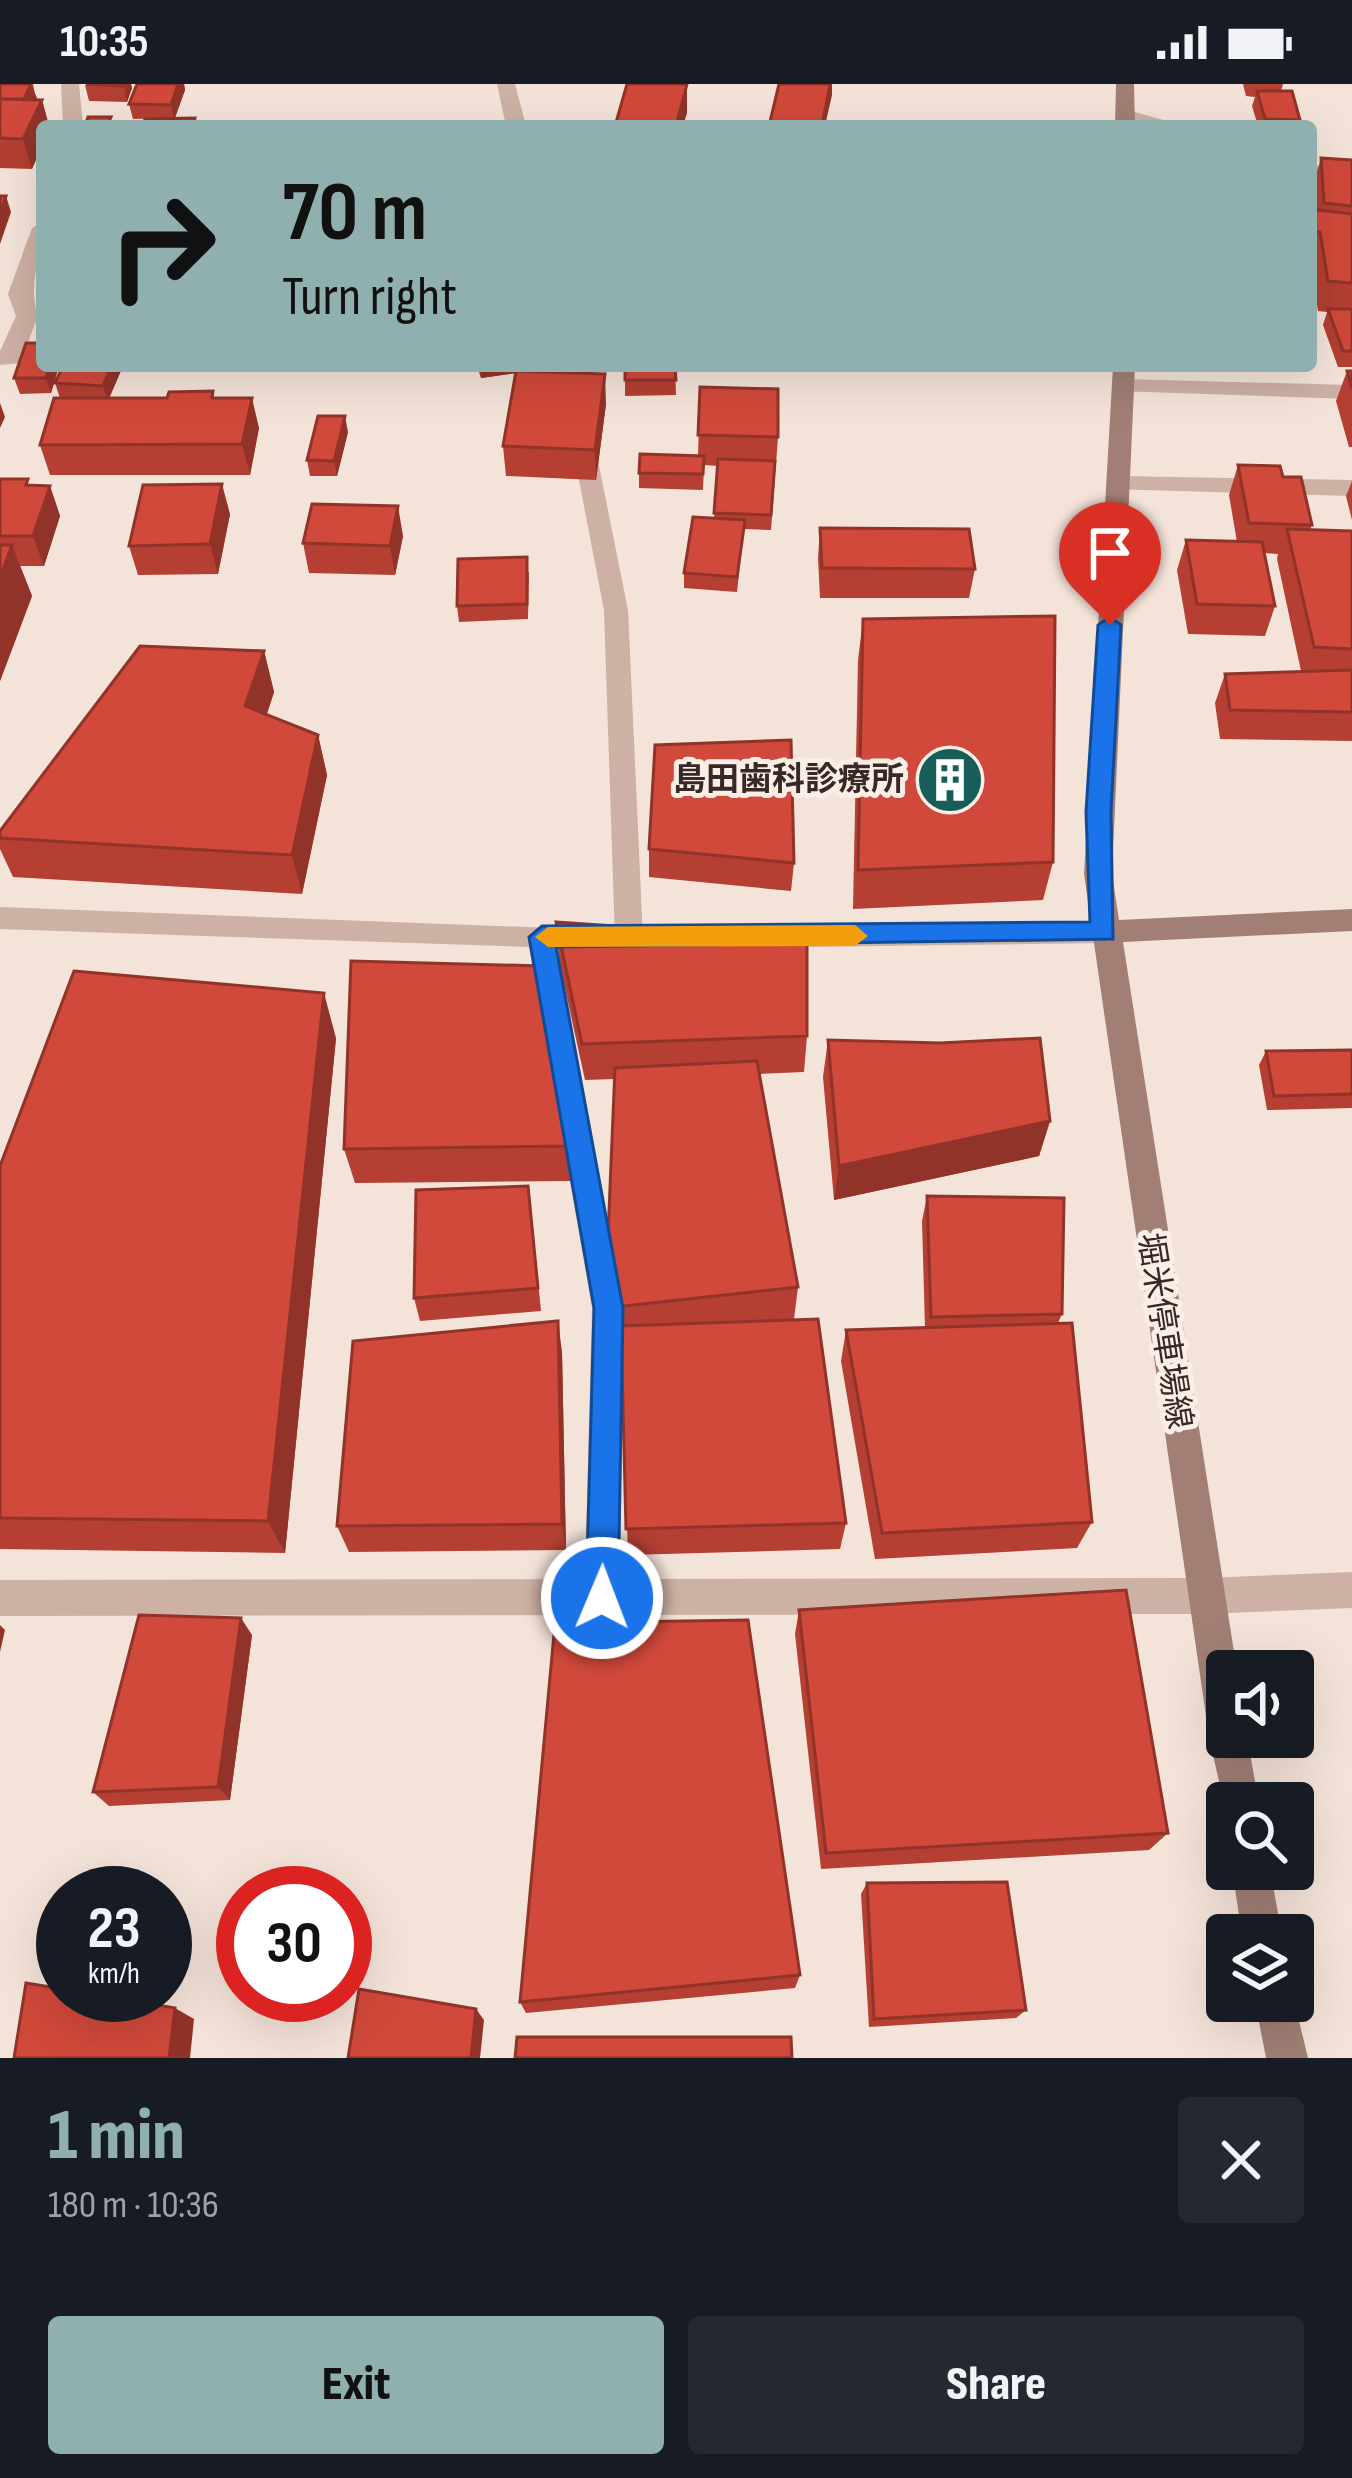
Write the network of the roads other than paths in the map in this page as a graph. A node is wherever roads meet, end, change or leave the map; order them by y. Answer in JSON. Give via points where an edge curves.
{"nodes":[{"id":1,"x":70,"y":84,"type":"edge"},
{"id":2,"x":506,"y":84,"type":"edge"},
{"id":3,"x":1125,"y":86,"type":"edge"},
{"id":4,"x":73,"y":120,"type":"edge"},
{"id":5,"x":515,"y":120,"type":"edge"},
{"id":6,"x":1125,"y":120,"type":"edge"},
{"id":7,"x":1317,"y":172,"type":"edge"},
{"id":8,"x":1352,"y":182,"type":"edge"},
{"id":9,"x":36,"y":246,"type":"edge"},
{"id":10,"x":0,"y":358,"type":"edge"},
{"id":11,"x":569,"y":372,"type":"edge"},
{"id":12,"x":1124,"y":376,"type":"edge"},
{"id":13,"x":1352,"y":392,"type":"edge"},
{"id":14,"x":1118,"y":484,"type":"junction"},
{"id":15,"x":1352,"y":488,"type":"edge"},
{"id":16,"x":0,"y":919,"type":"edge"},
{"id":17,"x":1352,"y":920,"type":"edge"},
{"id":18,"x":1103,"y":932,"type":"junction"},
{"id":19,"x":542,"y":937,"type":"junction"},
{"id":20,"x":700,"y":938,"type":"edge"},
{"id":21,"x":1352,"y":1590,"type":"edge"},
{"id":22,"x":1204,"y":1596,"type":"junction"},
{"id":23,"x":0,"y":1598,"type":"edge"},
{"id":24,"x":602,"y":1598,"type":"junction"},
{"id":25,"x":1213,"y":1650,"type":"edge"},
{"id":26,"x":1279,"y":2022,"type":"edge"},
{"id":27,"x":1287,"y":2058,"type":"edge"}],
"edges":[{"from":1,"to":4,"type":"street"},
{"from":2,"to":5,"type":"street"},
{"from":3,"to":6,"type":"main road"},
{"from":7,"to":8,"type":"street"},
{"from":9,"to":10,"type":"street","via":[[19,294],[27,316],[12,358]]},
{"from":11,"to":19,"type":"street","via":[[616,610],[641,939]]},
{"from":12,"to":13,"type":"street"},
{"from":12,"to":14,"type":"main road","name":"堀米停車場線"},
{"from":14,"to":15,"type":"street"},
{"from":14,"to":18,"type":"main road","name":"堀米停車場線","via":[[1098,812]]},
{"from":16,"to":19,"type":"street"},
{"from":17,"to":18,"type":"main road"},
{"from":18,"to":20,"type":"street"},
{"from":18,"to":22,"type":"main road","name":"堀米停車場線"},
{"from":19,"to":24,"type":"street","via":[[608,1308]]},
{"from":21,"to":22,"type":"street"},
{"from":22,"to":24,"type":"street"},
{"from":22,"to":25,"type":"main road","name":"堀米停車場線"},
{"from":23,"to":24,"type":"street"},
{"from":26,"to":27,"type":"main road"}]}
